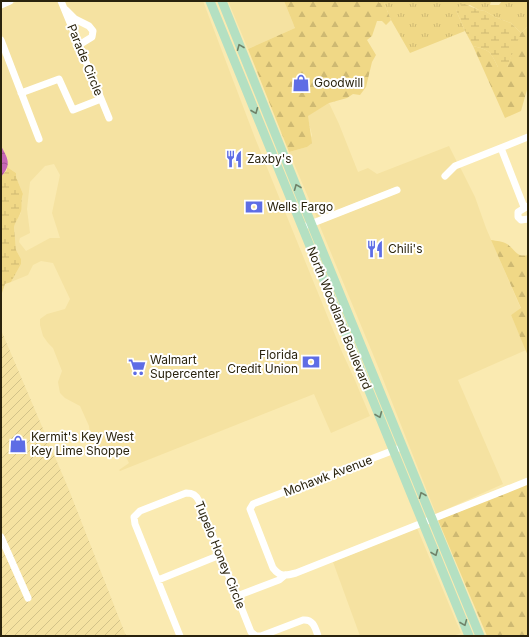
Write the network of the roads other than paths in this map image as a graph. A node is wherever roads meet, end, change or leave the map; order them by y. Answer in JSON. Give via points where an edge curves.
{"nodes":[{"id":1,"x":10,"y":1,"type":"edge"},
{"id":2,"x":210,"y":1,"type":"edge"},
{"id":3,"x":222,"y":1,"type":"edge"},
{"id":4,"x":63,"y":4,"type":"edge"},
{"id":5,"x":1,"y":5,"type":"edge"},
{"id":6,"x":1,"y":40,"type":"edge"},
{"id":7,"x":79,"y":45,"type":"junction"},
{"id":8,"x":236,"y":64,"type":"junction"},
{"id":9,"x":251,"y":73,"type":"junction"},
{"id":10,"x":242,"y":80,"type":"junction"},
{"id":11,"x":22,"y":93,"type":"junction"},
{"id":12,"x":260,"y":96,"type":"junction"},
{"id":13,"x":101,"y":98,"type":"junction"},
{"id":14,"x":109,"y":118,"type":"dead end"},
{"id":15,"x":528,"y":137,"type":"edge"},
{"id":16,"x":39,"y":140,"type":"dead end"},
{"id":17,"x":500,"y":148,"type":"junction"},
{"id":18,"x":445,"y":176,"type":"dead end"},
{"id":19,"x":397,"y":190,"type":"dead end"},
{"id":20,"x":526,"y":207,"type":"edge"},
{"id":21,"x":528,"y":219,"type":"edge"},
{"id":22,"x":311,"y":223,"type":"junction"},
{"id":23,"x":302,"y":227,"type":"junction"},
{"id":24,"x":373,"y":374,"type":"junction"},
{"id":25,"x":364,"y":378,"type":"junction"},
{"id":26,"x":403,"y":447,"type":"junction"},
{"id":27,"x":394,"y":450,"type":"junction"},
{"id":28,"x":528,"y":481,"type":"edge"},
{"id":29,"x":432,"y":519,"type":"junction"},
{"id":30,"x":423,"y":522,"type":"junction"},
{"id":31,"x":1,"y":537,"type":"edge"},
{"id":32,"x":220,"y":555,"type":"junction"},
{"id":33,"x":281,"y":574,"type":"junction"},
{"id":34,"x":158,"y":580,"type":"junction"},
{"id":35,"x":462,"y":593,"type":"junction"},
{"id":36,"x":237,"y":596,"type":"junction"},
{"id":37,"x":453,"y":597,"type":"junction"},
{"id":38,"x":28,"y":598,"type":"dead end"},
{"id":39,"x":180,"y":636,"type":"edge"},
{"id":40,"x":318,"y":636,"type":"edge"},
{"id":41,"x":469,"y":636,"type":"edge"},
{"id":42,"x":480,"y":636,"type":"edge"}],
"edges":[{"from":1,"to":5,"type":"street"},
{"from":2,"to":8,"type":"main road","name":"North Woodland Boulevard"},
{"from":9,"to":3,"type":"main road","name":"North Woodland Boulevard","one_way":true},
{"from":4,"to":7,"type":"street","name":"Parade Circle"},
{"from":4,"to":7,"type":"street","via":[[75,19],[93,31],[92,37]]},
{"from":6,"to":11,"type":"street"},
{"from":7,"to":13,"type":"street","name":"Parade Circle"},
{"from":8,"to":9,"type":"main road","via":[[243,72]]},
{"from":8,"to":10,"type":"main road","name":"North Woodland Boulevard"},
{"from":9,"to":12,"type":"main road","name":"North Woodland Boulevard"},
{"from":10,"to":12,"type":"main road","via":[[251,84]]},
{"from":10,"to":23,"type":"main road","name":"North Woodland Boulevard","one_way":true},
{"from":11,"to":13,"type":"street","via":[[59,79],[73,110]]},
{"from":11,"to":16,"type":"street"},
{"from":22,"to":12,"type":"main road","name":"North Woodland Boulevard","one_way":true},
{"from":13,"to":14,"type":"street","name":"Parade Circle"},
{"from":15,"to":17,"type":"street"},
{"from":17,"to":18,"type":"street","via":[[455,166]]},
{"from":17,"to":20,"type":"street"},
{"from":19,"to":22,"type":"street"},
{"from":20,"to":21,"type":"street","via":[[518,212],[518,217],[521,220]]},
{"from":22,"to":23,"type":"street"},
{"from":22,"to":24,"type":"main road","name":"North Woodland Boulevard"},
{"from":23,"to":25,"type":"main road","name":"North Woodland Boulevard"},
{"from":24,"to":25,"type":"street"},
{"from":24,"to":26,"type":"main road","name":"North Woodland Boulevard"},
{"from":25,"to":27,"type":"main road","name":"North Woodland Boulevard","one_way":true},
{"from":26,"to":27,"type":"street","name":"Mohawk Avenue"},
{"from":29,"to":26,"type":"main road","name":"North Woodland Boulevard","one_way":true},
{"from":27,"to":30,"type":"main road","name":"North Woodland Boulevard"},
{"from":27,"to":33,"type":"street","name":"Mohawk Avenue","via":[[252,504],[250,509],[272,568]]},
{"from":28,"to":29,"type":"street"},
{"from":29,"to":30,"type":"street"},
{"from":29,"to":35,"type":"main road","name":"North Woodland Boulevard"},
{"from":30,"to":33,"type":"street","via":[[296,573]]},
{"from":30,"to":37,"type":"main road","name":"North Woodland Boulevard","one_way":true},
{"from":31,"to":38,"type":"street"},
{"from":32,"to":34,"type":"street"},
{"from":32,"to":34,"type":"street","name":"Tupelo Honey Circle","via":[[196,497],[191,493],[140,511],[134,518],[135,524]]},
{"from":32,"to":36,"type":"street","name":"Tupelo Honey Circle"},
{"from":33,"to":36,"type":"street","via":[[279,580]]},
{"from":34,"to":39,"type":"street","name":"Tupelo Honey Circle"},
{"from":35,"to":37,"type":"street"},
{"from":35,"to":42,"type":"main road","name":"North Woodland Boulevard"},
{"from":36,"to":40,"type":"street","name":"Tupelo Honey Circle","via":[[251,632],[256,636],[303,620],[314,624]]},
{"from":37,"to":41,"type":"main road","name":"North Woodland Boulevard","one_way":true}]}
